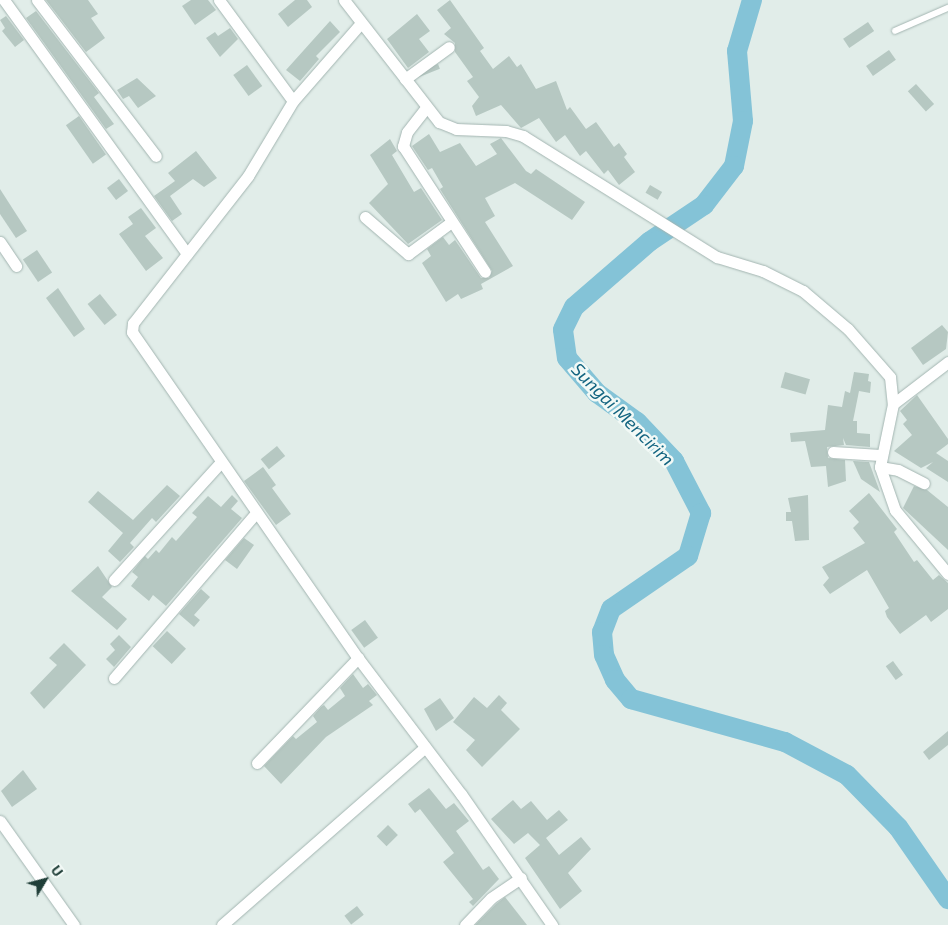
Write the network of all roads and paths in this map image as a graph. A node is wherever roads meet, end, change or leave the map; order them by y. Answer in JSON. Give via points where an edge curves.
{"nodes":[{"id":1,"x":4,"y":0,"type":"edge"},
{"id":2,"x":37,"y":0,"type":"edge"},
{"id":3,"x":219,"y":0,"type":"edge"},
{"id":4,"x":344,"y":0,"type":"edge"},
{"id":5,"x":948,"y":8,"type":"edge"},
{"id":6,"x":361,"y":23,"type":"junction"},
{"id":7,"x":895,"y":31,"type":"dead end"},
{"id":8,"x":448,"y":47,"type":"dead end"},
{"id":9,"x":405,"y":78,"type":"junction"},
{"id":10,"x":293,"y":101,"type":"junction"},
{"id":11,"x":425,"y":109,"type":"junction"},
{"id":12,"x":156,"y":156,"type":"dead end"},
{"id":13,"x":365,"y":217,"type":"dead end"},
{"id":14,"x":450,"y":223,"type":"junction"},
{"id":15,"x":0,"y":242,"type":"edge"},
{"id":16,"x":187,"y":254,"type":"junction"},
{"id":17,"x":16,"y":266,"type":"dead end"},
{"id":18,"x":485,"y":272,"type":"dead end"},
{"id":19,"x":948,"y":362,"type":"edge"},
{"id":20,"x":894,"y":404,"type":"junction"},
{"id":21,"x":833,"y":452,"type":"dead end"},
{"id":22,"x":880,"y":455,"type":"junction"},
{"id":23,"x":221,"y":462,"type":"junction"},
{"id":24,"x":880,"y":467,"type":"junction"},
{"id":25,"x":924,"y":483,"type":"dead end"},
{"id":26,"x":256,"y":513,"type":"junction"},
{"id":27,"x":948,"y":574,"type":"edge"},
{"id":28,"x":114,"y":580,"type":"dead end"},
{"id":29,"x":358,"y":658,"type":"junction"},
{"id":30,"x":114,"y":678,"type":"dead end"},
{"id":31,"x":426,"y":748,"type":"junction"},
{"id":32,"x":257,"y":763,"type":"dead end"},
{"id":33,"x":0,"y":820,"type":"edge"},
{"id":34,"x":521,"y":878,"type":"junction"},
{"id":35,"x":74,"y":925,"type":"edge"},
{"id":36,"x":222,"y":925,"type":"edge"},
{"id":37,"x":465,"y":925,"type":"edge"},
{"id":38,"x":552,"y":925,"type":"edge"}],
"edges":[{"from":1,"to":16,"type":"street"},
{"from":2,"to":12,"type":"street"},
{"from":3,"to":10,"type":"street"},
{"from":4,"to":6,"type":"street"},
{"from":5,"to":7,"type":"lane"},
{"from":6,"to":9,"type":"street"},
{"from":6,"to":10,"type":"street"},
{"from":8,"to":9,"type":"street"},
{"from":9,"to":11,"type":"street"},
{"from":10,"to":16,"type":"street","via":[[248,176]]},
{"from":11,"to":14,"type":"street","via":[[407,132],[403,146]]},
{"from":11,"to":20,"type":"street","via":[[449,127],[506,131],[523,136],[717,257],[784,280],[823,306],[885,368],[893,388]]},
{"from":13,"to":14,"type":"street","via":[[408,254]]},
{"from":14,"to":18,"type":"street"},
{"from":15,"to":17,"type":"street"},
{"from":16,"to":23,"type":"street","via":[[134,323],[132,332]]},
{"from":19,"to":20,"type":"street"},
{"from":20,"to":22,"type":"street"},
{"from":21,"to":22,"type":"street"},
{"from":22,"to":24,"type":"street"},
{"from":23,"to":26,"type":"street"},
{"from":23,"to":28,"type":"street"},
{"from":24,"to":25,"type":"street","via":[[898,470]]},
{"from":24,"to":27,"type":"street","via":[[895,510]]},
{"from":26,"to":29,"type":"street"},
{"from":26,"to":30,"type":"street"},
{"from":29,"to":31,"type":"street"},
{"from":29,"to":32,"type":"street"},
{"from":31,"to":34,"type":"street"},
{"from":31,"to":36,"type":"street"},
{"from":33,"to":35,"type":"street"},
{"from":34,"to":37,"type":"street","via":[[490,898]]},
{"from":34,"to":38,"type":"street"}]}
